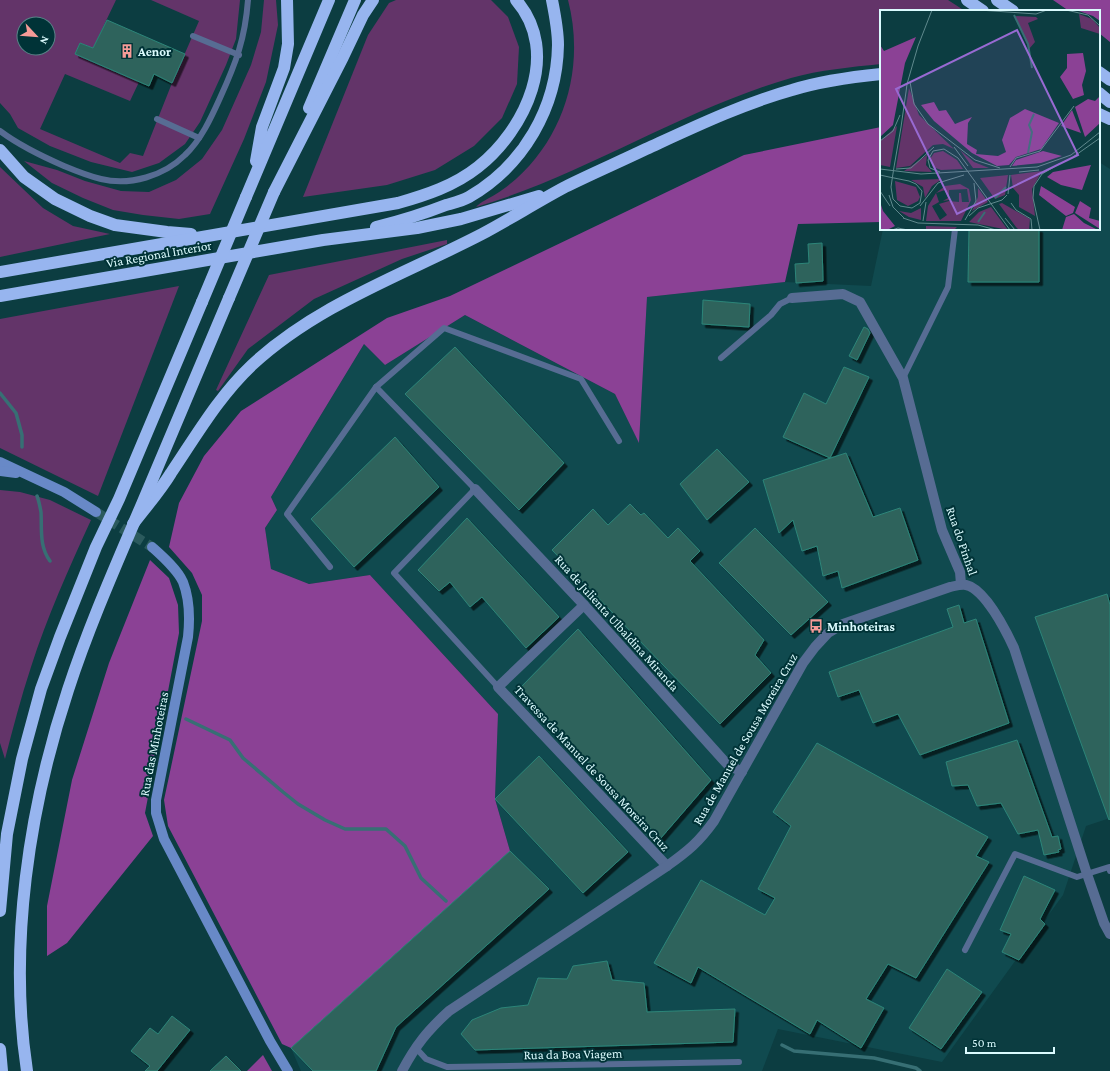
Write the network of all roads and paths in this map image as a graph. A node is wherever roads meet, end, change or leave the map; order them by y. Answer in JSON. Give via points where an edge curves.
{"nodes":[{"id":1,"x":248,"y":0,"type":"edge"},
{"id":2,"x":287,"y":0,"type":"edge"},
{"id":3,"x":329,"y":0,"type":"edge"},
{"id":4,"x":355,"y":0,"type":"edge"},
{"id":5,"x":373,"y":0,"type":"edge"},
{"id":6,"x":516,"y":0,"type":"edge"},
{"id":7,"x":552,"y":0,"type":"edge"},
{"id":8,"x":967,"y":0,"type":"edge"},
{"id":9,"x":997,"y":0,"type":"edge"},
{"id":10,"x":982,"y":10,"type":"edge"},
{"id":11,"x":1011,"y":10,"type":"edge"},
{"id":12,"x":193,"y":36,"type":"dead end"},
{"id":13,"x":238,"y":55,"type":"junction"},
{"id":14,"x":1100,"y":73,"type":"edge"},
{"id":15,"x":880,"y":74,"type":"edge"},
{"id":16,"x":1110,"y":80,"type":"edge"},
{"id":17,"x":1100,"y":94,"type":"edge"},
{"id":18,"x":1110,"y":102,"type":"edge"},
{"id":19,"x":1100,"y":114,"type":"edge"},
{"id":20,"x":157,"y":119,"type":"dead end"},
{"id":21,"x":1110,"y":119,"type":"edge"},
{"id":22,"x":0,"y":131,"type":"edge"},
{"id":23,"x":199,"y":138,"type":"junction"},
{"id":24,"x":0,"y":150,"type":"edge"},
{"id":25,"x":252,"y":184,"type":"junction"},
{"id":26,"x":564,"y":187,"type":"junction"},
{"id":27,"x":274,"y":192,"type":"junction"},
{"id":28,"x":955,"y":230,"type":"edge"},
{"id":29,"x":208,"y":235,"type":"junction"},
{"id":30,"x":323,"y":240,"type":"junction"},
{"id":31,"x":0,"y":272,"type":"edge"},
{"id":32,"x":0,"y":296,"type":"edge"},
{"id":33,"x":792,"y":298,"type":"joint"},
{"id":34,"x":721,"y":358,"type":"dead end"},
{"id":35,"x":903,"y":378,"type":"junction"},
{"id":36,"x":376,"y":387,"type":"junction"},
{"id":37,"x":619,"y":442,"type":"dead end"},
{"id":38,"x":0,"y":462,"type":"edge"},
{"id":39,"x":0,"y":471,"type":"edge"},
{"id":40,"x":24,"y":474,"type":"junction"},
{"id":41,"x":475,"y":489,"type":"junction"},
{"id":42,"x":96,"y":512,"type":"tunnel mouth"},
{"id":43,"x":133,"y":524,"type":"junction"},
{"id":44,"x":152,"y":547,"type":"tunnel mouth"},
{"id":45,"x":330,"y":567,"type":"dead end"},
{"id":46,"x":961,"y":584,"type":"junction"},
{"id":47,"x":584,"y":605,"type":"junction"},
{"id":48,"x":498,"y":687,"type":"junction"},
{"id":49,"x":742,"y":772,"type":"junction"},
{"id":50,"x":667,"y":866,"type":"junction"},
{"id":51,"x":1110,"y":871,"type":"edge"},
{"id":52,"x":1087,"y":874,"type":"junction"},
{"id":53,"x":0,"y":904,"type":"edge"},
{"id":54,"x":0,"y":911,"type":"edge"},
{"id":55,"x":1110,"y":934,"type":"edge"},
{"id":56,"x":965,"y":950,"type":"dead end"},
{"id":57,"x":415,"y":1047,"type":"junction"},
{"id":58,"x":0,"y":1049,"type":"edge"},
{"id":59,"x":739,"y":1062,"type":"dead end"},
{"id":60,"x":2,"y":1071,"type":"edge"},
{"id":61,"x":27,"y":1071,"type":"edge"},
{"id":62,"x":288,"y":1071,"type":"edge"},
{"id":63,"x":402,"y":1071,"type":"edge"}],
"edges":[{"from":1,"to":13,"type":"lane","via":[[246,24]]},
{"from":2,"to":25,"type":"highway","via":[[288,44],[284,68],[262,127]]},
{"from":3,"to":25,"type":"highway"},
{"from":4,"to":27,"type":"highway"},
{"from":5,"to":27,"type":"highway","via":[[363,15]]},
{"from":6,"to":29,"type":"highway","via":[[531,24],[537,43],[538,62],[534,85],[512,132],[478,167],[428,194],[398,203]]},
{"from":7,"to":30,"type":"highway","via":[[558,44],[557,67],[551,94],[538,127],[524,149],[506,168],[467,198],[403,219]]},
{"from":8,"to":10,"type":"highway"},
{"from":9,"to":11,"type":"highway"},
{"from":12,"to":13,"type":"lane"},
{"from":13,"to":23,"type":"lane","via":[[212,116]]},
{"from":14,"to":16,"type":"highway"},
{"from":15,"to":26,"type":"highway","via":[[817,83],[749,104],[699,124]]},
{"from":17,"to":18,"type":"highway"},
{"from":19,"to":21,"type":"highway"},
{"from":20,"to":23,"type":"lane"},
{"from":22,"to":23,"type":"lane","via":[[37,155],[102,179],[124,181],[146,178],[166,170],[185,155]]},
{"from":24,"to":29,"type":"highway","via":[[24,177],[55,199],[90,216],[115,225]]},
{"from":25,"to":53,"type":"highway","bridge":true,"via":[[96,548],[41,689],[22,759],[7,834]]},
{"from":26,"to":30,"type":"highway","via":[[461,219],[417,228]]},
{"from":26,"to":43,"type":"highway","via":[[482,234],[348,299],[319,315],[272,348],[236,382]]},
{"from":27,"to":43,"type":"highway","bridge":true},
{"from":28,"to":35,"type":"lane","via":[[948,287]]},
{"from":29,"to":31,"type":"highway"},
{"from":30,"to":32,"type":"highway","name":"Via Regional Interior"},
{"from":33,"to":34,"type":"lane","via":[[780,304],[771,315]]},
{"from":33,"to":35,"type":"street","name":"Rua do Pinhal","via":[[843,294],[860,302]]},
{"from":35,"to":46,"type":"street","name":"Rua do Pinhal","via":[[942,530],[960,572]]},
{"from":36,"to":37,"type":"lane","via":[[444,328],[581,379]]},
{"from":36,"to":41,"type":"lane"},
{"from":36,"to":45,"type":"lane","via":[[287,514]]},
{"from":38,"to":40,"type":"main road"},
{"from":39,"to":40,"type":"main road"},
{"from":40,"to":42,"type":"main road","via":[[64,492]]},
{"from":41,"to":47,"type":"street","name":"Rua de Julienta Ulbaldina Miranda"},
{"from":41,"to":48,"type":"lane","via":[[394,573]]},
{"from":43,"to":61,"type":"highway","via":[[68,689],[54,734],[35,815],[22,918],[20,972]]},
{"from":44,"to":62,"type":"main road","name":"Rua das Minhoteiras","via":[[169,563],[182,581],[190,618],[156,800],[156,813],[164,838]]},
{"from":46,"to":49,"type":"street","name":"Rua de Manuel de Sousa Moreira Cruz","via":[[843,624],[828,633],[803,663]]},
{"from":46,"to":52,"type":"street","name":"Rua do Pinhal","via":[[975,589],[982,595],[1005,628],[1014,648]]},
{"from":47,"to":48,"type":"street","name":"Travessa de Manuel de Sousa Moreira Cruz"},
{"from":47,"to":49,"type":"street","name":"Rua de Julienta Ulbaldina Miranda","via":[[727,764]]},
{"from":48,"to":50,"type":"street","name":"Travessa de Manuel de Sousa Moreira Cruz"},
{"from":49,"to":50,"type":"street","name":"Rua de Manuel de Sousa Moreira Cruz","via":[[703,837],[689,851]]},
{"from":50,"to":57,"type":"street","name":"Rua de Manuel de Sousa Moreira Cruz","via":[[449,1012]]},
{"from":51,"to":52,"type":"lane","via":[[1109,867]]},
{"from":52,"to":55,"type":"street","name":"Rua do Pinhal"},
{"from":52,"to":56,"type":"lane","via":[[1076,878],[1015,854]]},
{"from":53,"to":54,"type":"highway"},
{"from":57,"to":59,"type":"lane","name":"Rua da Boa Viagem","via":[[426,1059],[447,1067]]},
{"from":57,"to":63,"type":"street","name":"Rua de Manuel de Sousa Moreira Cruz"},
{"from":58,"to":60,"type":"highway"}]}
